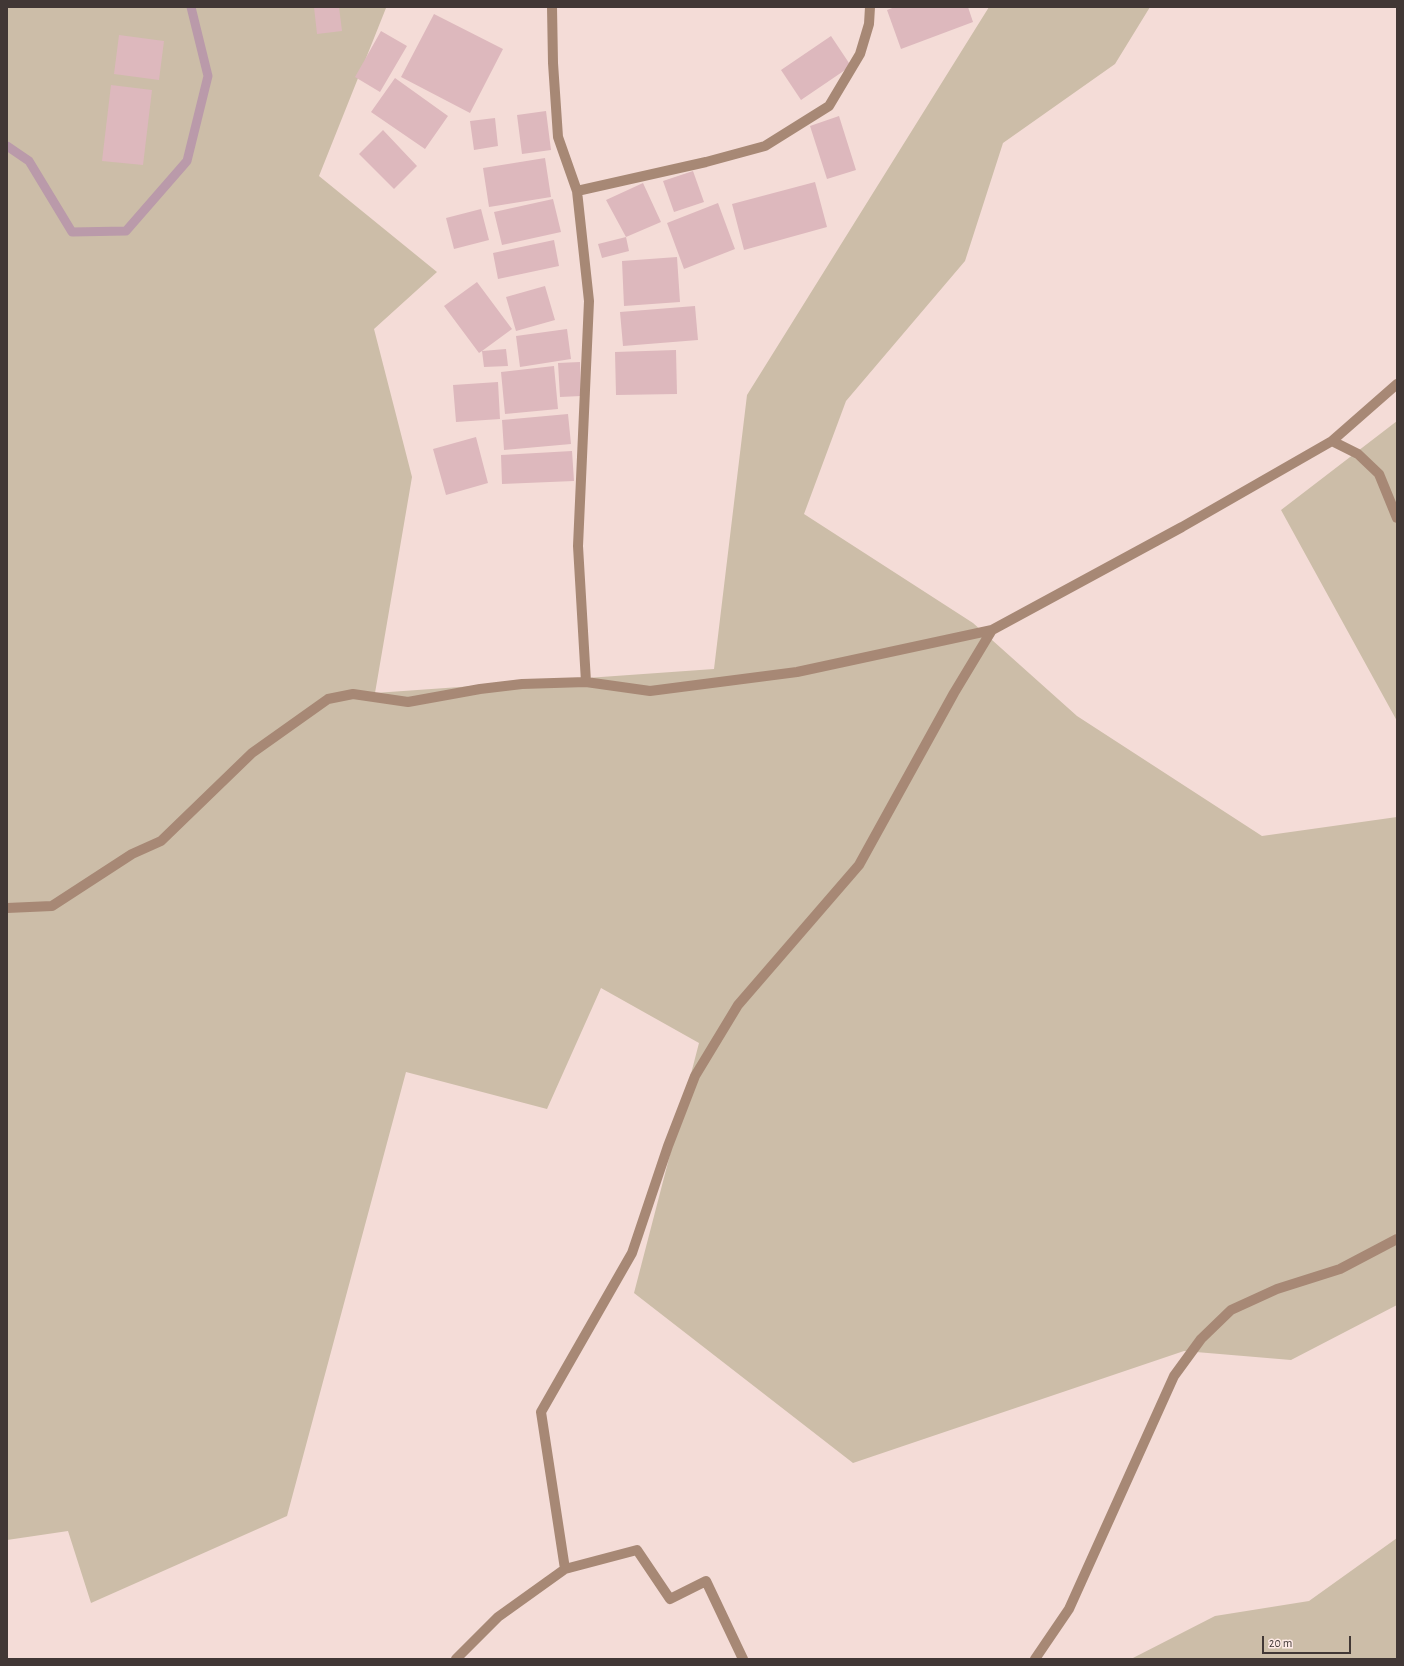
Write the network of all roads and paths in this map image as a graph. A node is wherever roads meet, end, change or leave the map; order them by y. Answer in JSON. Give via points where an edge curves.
{"nodes":[{"id":1,"x":552,"y":7,"type":"edge"},
{"id":2,"x":870,"y":7,"type":"edge"},
{"id":3,"x":577,"y":191,"type":"junction"},
{"id":4,"x":1397,"y":384,"type":"edge"},
{"id":5,"x":1332,"y":441,"type":"junction"},
{"id":6,"x":1397,"y":518,"type":"edge"},
{"id":7,"x":992,"y":630,"type":"junction"},
{"id":8,"x":586,"y":682,"type":"junction"},
{"id":9,"x":7,"y":908,"type":"edge"},
{"id":10,"x":1397,"y":1239,"type":"edge"},
{"id":11,"x":565,"y":1569,"type":"junction"},
{"id":12,"x":456,"y":1659,"type":"edge"},
{"id":13,"x":743,"y":1659,"type":"edge"},
{"id":14,"x":1035,"y":1659,"type":"edge"}],
"edges":[{"from":1,"to":3,"type":"street","via":[[558,137]]},
{"from":2,"to":3,"type":"street","via":[[869,24],[860,54],[829,106],[765,146]]},
{"from":3,"to":8,"type":"street","via":[[589,301],[578,546]]},
{"from":4,"to":5,"type":"street"},
{"from":5,"to":6,"type":"street","via":[[1358,454],[1379,474]]},
{"from":5,"to":7,"type":"street","via":[[1182,527]]},
{"from":7,"to":8,"type":"street","via":[[789,673],[650,691]]},
{"from":7,"to":11,"type":"street","via":[[954,693],[859,865],[738,1005],[695,1076],[632,1253],[541,1412]]},
{"from":8,"to":9,"type":"street","via":[[522,684],[408,702],[353,694],[328,699],[252,753],[161,841],[132,854],[52,906]]},
{"from":10,"to":14,"type":"street","via":[[1340,1268],[1277,1289],[1231,1310],[1201,1339],[1174,1376],[1069,1610]]},
{"from":11,"to":12,"type":"street","via":[[498,1617]]},
{"from":11,"to":13,"type":"street","via":[[637,1550],[670,1599],[706,1581]]}]}
